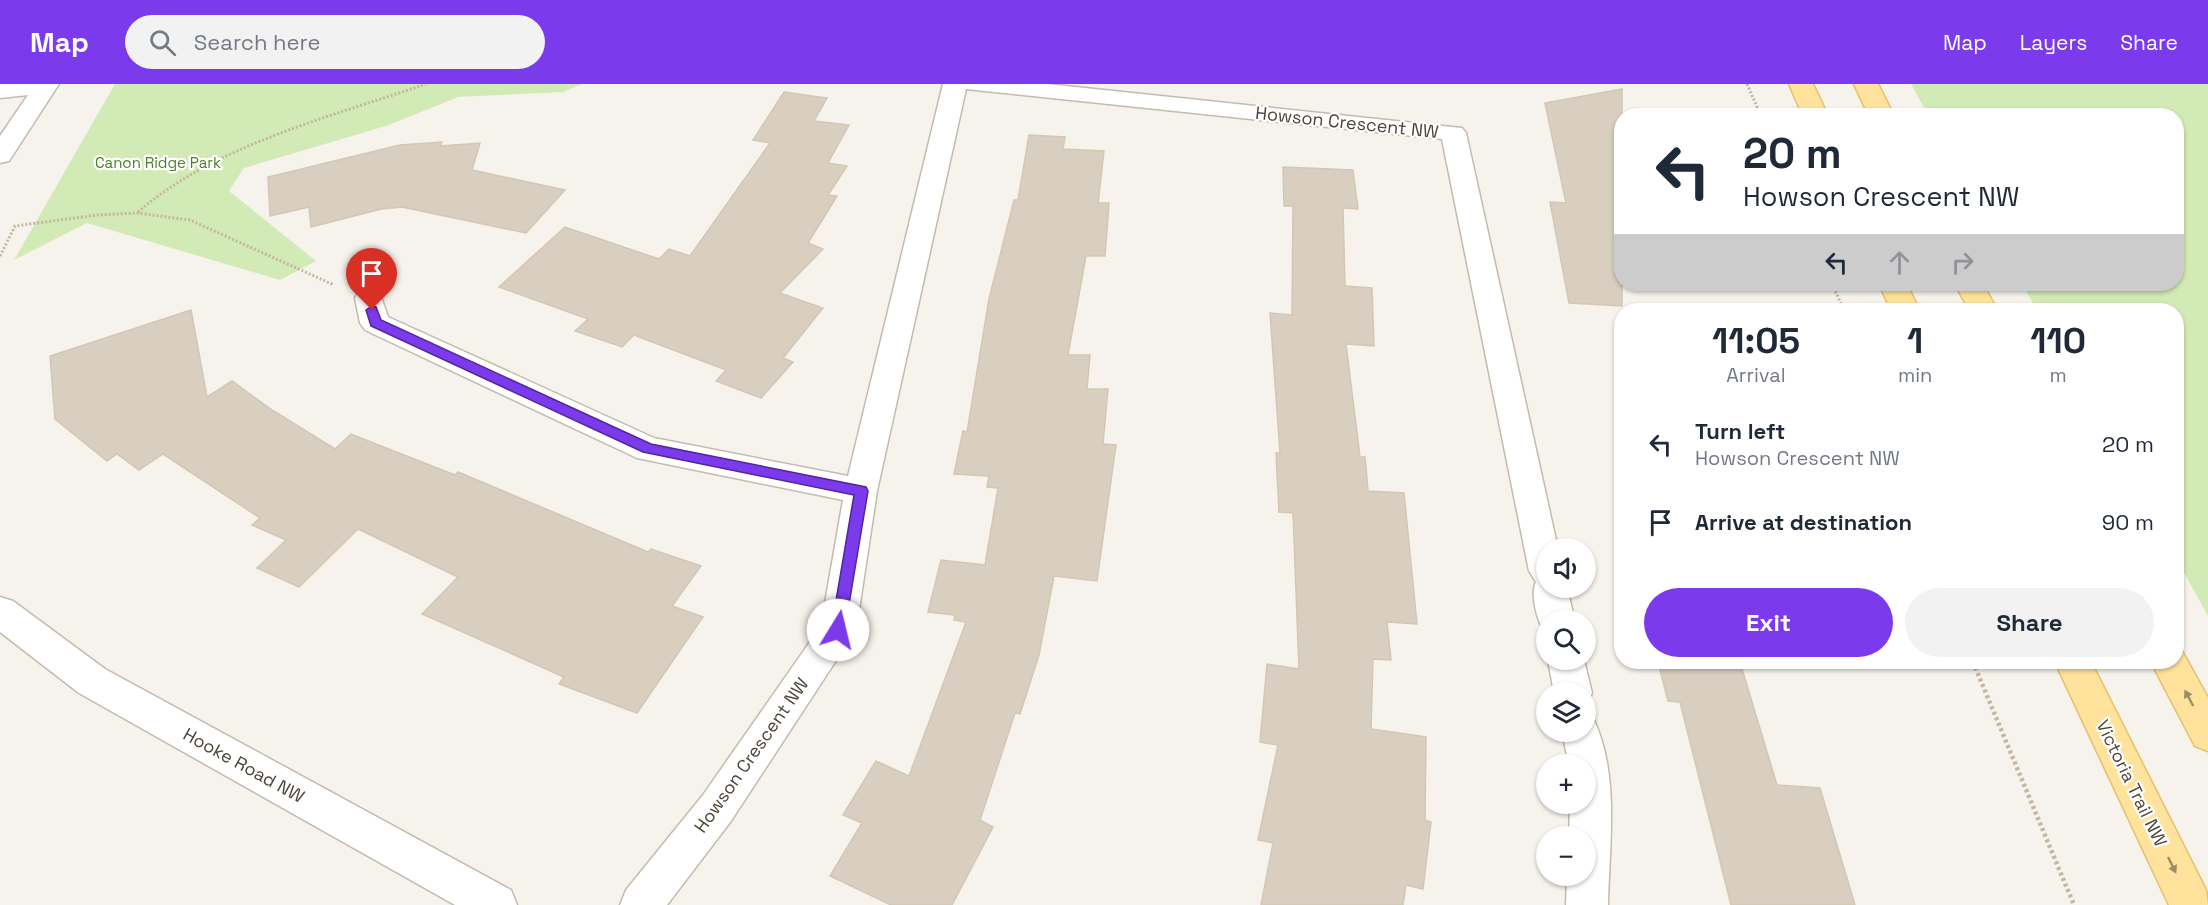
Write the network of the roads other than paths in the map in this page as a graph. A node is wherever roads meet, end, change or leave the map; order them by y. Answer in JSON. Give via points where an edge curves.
{"nodes":[{"id":1,"x":955,"y":84,"type":"edge"},
{"id":2,"x":975,"y":84,"type":"edge"},
{"id":3,"x":1802,"y":84,"type":"edge"},
{"id":4,"x":1866,"y":84,"type":"edge"},
{"id":5,"x":47,"y":85,"type":"edge"},
{"id":6,"x":0,"y":91,"type":"edge"},
{"id":7,"x":1812,"y":108,"type":"edge"},
{"id":8,"x":1878,"y":108,"type":"edge"},
{"id":9,"x":0,"y":154,"type":"edge"},
{"id":10,"x":369,"y":298,"type":"road end"},
{"id":11,"x":861,"y":491,"type":"junction"},
{"id":12,"x":1539,"y":538,"type":"edge"},
{"id":13,"x":0,"y":612,"type":"edge"},
{"id":14,"x":2076,"y":669,"type":"edge"},
{"id":15,"x":2173,"y":669,"type":"edge"},
{"id":16,"x":2208,"y":734,"type":"edge"},
{"id":17,"x":1583,"y":742,"type":"edge"},
{"id":18,"x":496,"y":905,"type":"edge"},
{"id":19,"x":641,"y":905,"type":"edge"},
{"id":20,"x":1587,"y":905,"type":"edge"},
{"id":21,"x":2191,"y":905,"type":"edge"}],
"edges":[{"from":1,"to":11,"type":"street","name":"Howson Crescent NW"},
{"from":2,"to":12,"type":"street","name":"Howson Crescent NW","via":[[1453,134]]},
{"from":3,"to":7,"type":"main road"},
{"from":4,"to":8,"type":"main road"},
{"from":5,"to":6,"type":"street"},
{"from":5,"to":9,"type":"street"},
{"from":10,"to":11,"type":"street","via":[[375,323],[648,449]]},
{"from":11,"to":19,"type":"street","name":"Howson Crescent NW","via":[[838,630],[717,808]]},
{"from":13,"to":18,"type":"street","name":"Hooke Road NW","via":[[92,681]]},
{"from":14,"to":21,"type":"main road","name":"Victoria Trail NW","one_way":true},
{"from":16,"to":15,"type":"main road","one_way":true},
{"from":17,"to":20,"type":"street","via":[[1591,778]]}]}
